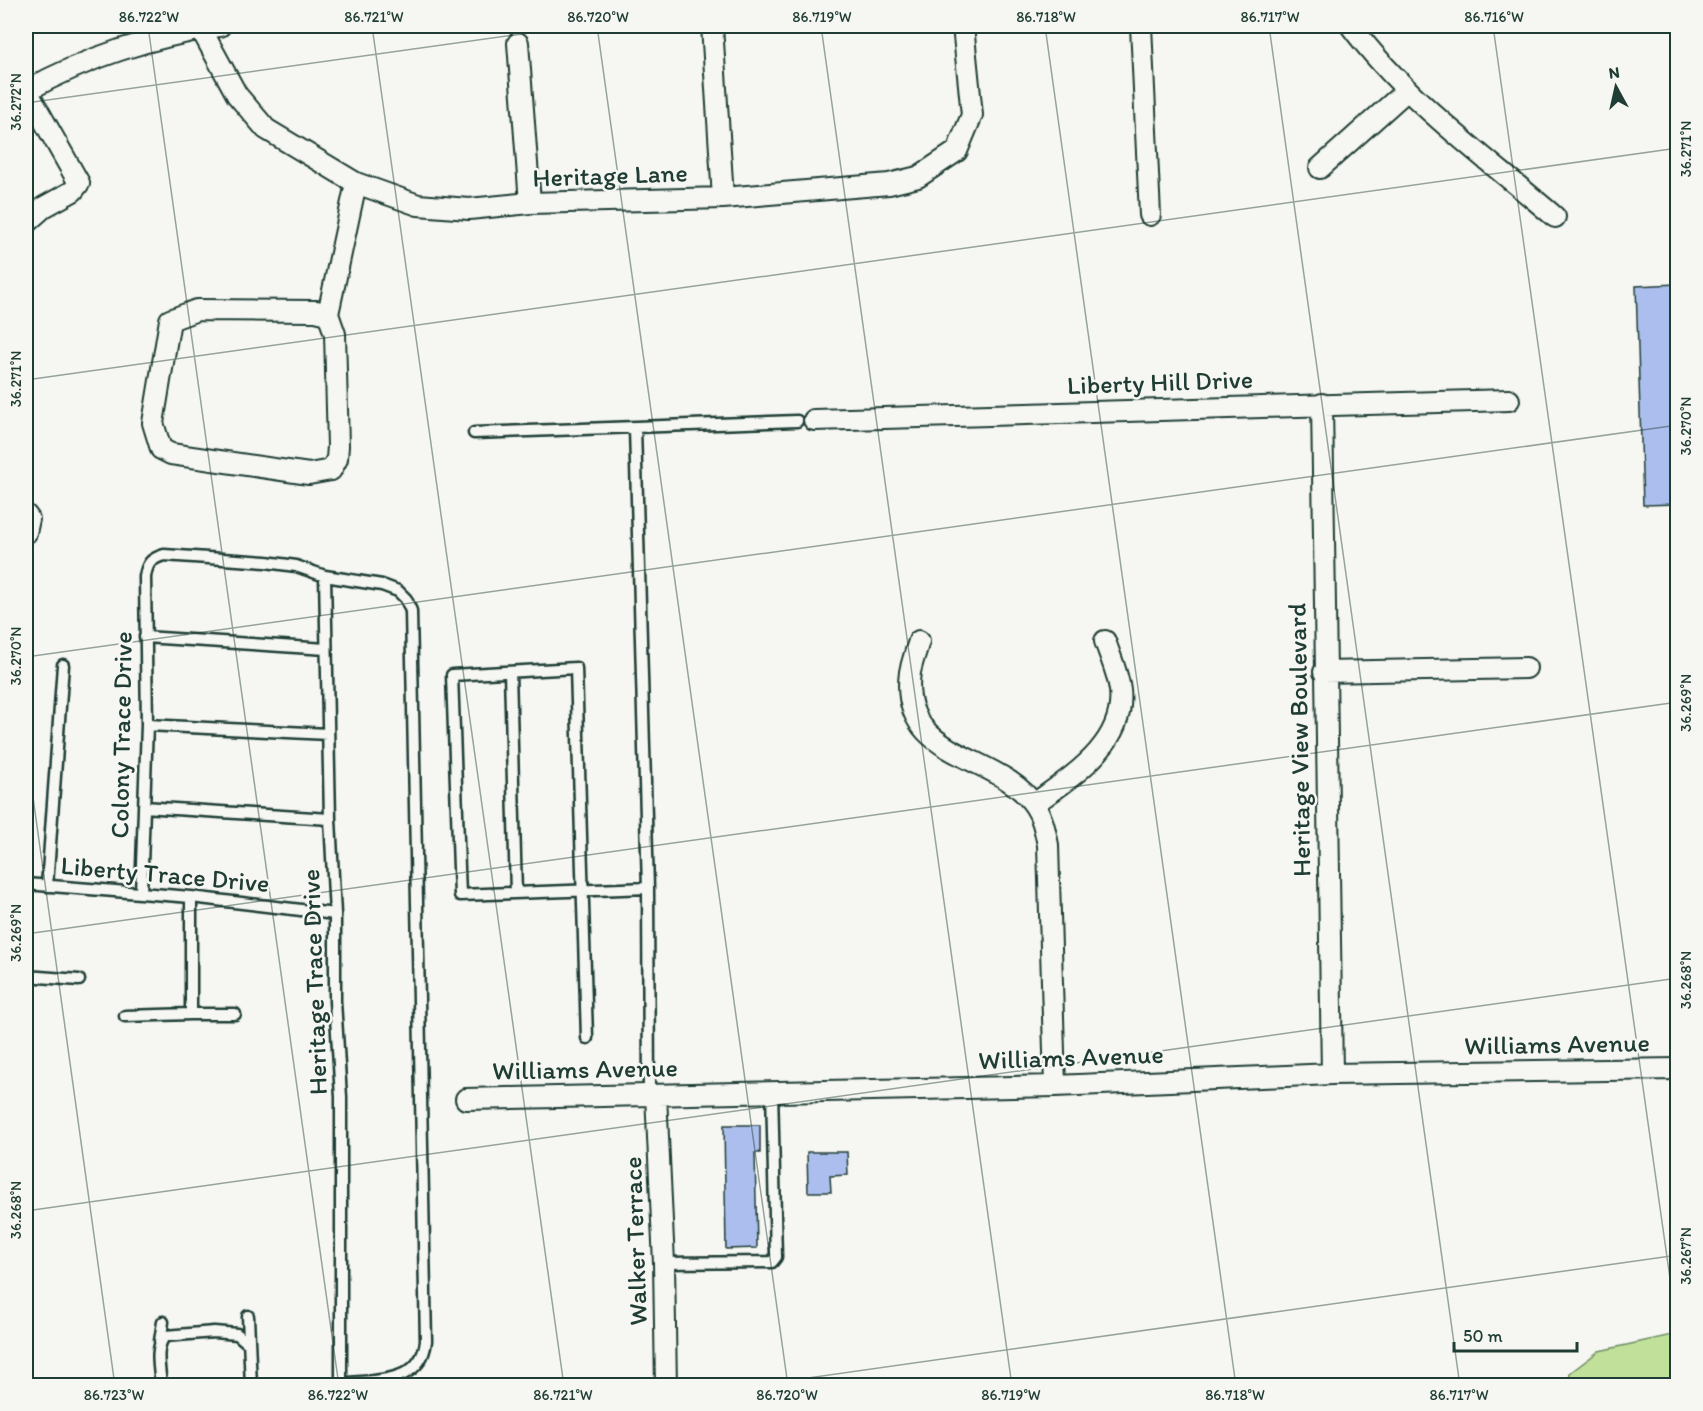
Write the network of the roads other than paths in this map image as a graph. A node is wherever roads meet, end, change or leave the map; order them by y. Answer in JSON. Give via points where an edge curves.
{"nodes":[{"id":1,"x":712,"y":26,"type":"edge"},
{"id":2,"x":963,"y":26,"type":"edge"},
{"id":3,"x":1141,"y":26,"type":"edge"},
{"id":4,"x":1351,"y":26,"type":"edge"},
{"id":5,"x":211,"y":27,"type":"edge"},
{"id":6,"x":518,"y":43,"type":"dead end"},
{"id":7,"x":26,"y":91,"type":"edge"},
{"id":8,"x":1406,"y":91,"type":"junction"},
{"id":9,"x":1320,"y":168,"type":"dead end"},
{"id":10,"x":356,"y":183,"type":"junction"},
{"id":11,"x":723,"y":198,"type":"junction"},
{"id":12,"x":530,"y":203,"type":"junction"},
{"id":13,"x":1150,"y":215,"type":"dead end"},
{"id":14,"x":1555,"y":217,"type":"dead end"},
{"id":15,"x":26,"y":223,"type":"edge"},
{"id":16,"x":328,"y":314,"type":"junction"},
{"id":17,"x":1509,"y":400,"type":"dead end"},
{"id":18,"x":1322,"y":404,"type":"junction"},
{"id":19,"x":805,"y":420,"type":"joint"},
{"id":20,"x":635,"y":428,"type":"junction"},
{"id":21,"x":474,"y":433,"type":"dead end"},
{"id":22,"x":26,"y":515,"type":"edge"},
{"id":23,"x":26,"y":533,"type":"edge"},
{"id":24,"x":325,"y":576,"type":"junction"},
{"id":25,"x":145,"y":637,"type":"junction"},
{"id":26,"x":920,"y":641,"type":"dead end"},
{"id":27,"x":1105,"y":641,"type":"dead end"},
{"id":28,"x":326,"y":649,"type":"junction"},
{"id":29,"x":63,"y":666,"type":"dead end"},
{"id":30,"x":1526,"y":668,"type":"dead end"},
{"id":31,"x":510,"y":672,"type":"junction"},
{"id":32,"x":1324,"y":672,"type":"junction"},
{"id":33,"x":147,"y":726,"type":"junction"},
{"id":34,"x":327,"y":734,"type":"junction"},
{"id":35,"x":1034,"y":804,"type":"junction"},
{"id":36,"x":144,"y":807,"type":"junction"},
{"id":37,"x":330,"y":819,"type":"junction"},
{"id":38,"x":26,"y":884,"type":"edge"},
{"id":39,"x":47,"y":886,"type":"junction"},
{"id":40,"x":648,"y":888,"type":"junction"},
{"id":41,"x":584,"y":891,"type":"junction"},
{"id":42,"x":141,"y":893,"type":"junction"},
{"id":43,"x":516,"y":893,"type":"junction"},
{"id":44,"x":191,"y":897,"type":"junction"},
{"id":45,"x":335,"y":914,"type":"junction"},
{"id":46,"x":26,"y":976,"type":"edge"},
{"id":47,"x":79,"y":980,"type":"dead end"},
{"id":48,"x":191,"y":1014,"type":"junction"},
{"id":49,"x":235,"y":1014,"type":"dead end"},
{"id":50,"x":124,"y":1016,"type":"dead end"},
{"id":51,"x":587,"y":1038,"type":"dead end"},
{"id":52,"x":1677,"y":1069,"type":"edge"},
{"id":53,"x":1332,"y":1074,"type":"junction"},
{"id":54,"x":1055,"y":1086,"type":"junction"},
{"id":55,"x":772,"y":1090,"type":"junction"},
{"id":56,"x":652,"y":1095,"type":"junction"},
{"id":57,"x":466,"y":1099,"type":"dead end"},
{"id":58,"x":664,"y":1263,"type":"junction"},
{"id":59,"x":248,"y":1316,"type":"dead end"},
{"id":60,"x":163,"y":1322,"type":"dead end"},
{"id":61,"x":160,"y":1341,"type":"junction"},
{"id":62,"x":249,"y":1344,"type":"junction"},
{"id":63,"x":341,"y":1385,"type":"edge"},
{"id":64,"x":161,"y":1386,"type":"edge"},
{"id":65,"x":251,"y":1386,"type":"edge"},
{"id":66,"x":666,"y":1386,"type":"edge"}],
"edges":[{"from":1,"to":11,"type":"street"},
{"from":2,"to":11,"type":"street","name":"Heritage Lane","via":[[972,115],[957,152],[918,177],[890,184]]},
{"from":3,"to":13,"type":"street"},
{"from":4,"to":8,"type":"street"},
{"from":5,"to":7,"type":"street","via":[[155,37]]},
{"from":5,"to":10,"type":"street","name":"Heritage Lane","via":[[237,95],[266,129]]},
{"from":6,"to":12,"type":"street"},
{"from":7,"to":15,"type":"street","via":[[79,183]]},
{"from":8,"to":9,"type":"street"},
{"from":8,"to":14,"type":"street"},
{"from":10,"to":12,"type":"street","name":"Heritage Lane","via":[[418,205],[469,209]]},
{"from":10,"to":16,"type":"street"},
{"from":11,"to":12,"type":"street","name":"Heritage Lane"},
{"from":16,"to":16,"type":"street","via":[[335,334],[338,446],[331,470],[309,474],[171,454],[161,449],[153,423],[170,320],[197,310]]},
{"from":17,"to":18,"type":"street","name":"Liberty Hill Drive"},
{"from":18,"to":19,"type":"street","name":"Liberty Hill Drive"},
{"from":18,"to":32,"type":"street","name":"Heritage View Boulevard"},
{"from":19,"to":20,"type":"lane"},
{"from":20,"to":21,"type":"lane"},
{"from":20,"to":40,"type":"lane"},
{"from":22,"to":23,"type":"street"},
{"from":24,"to":25,"type":"lane","name":"Colony Trace Drive","via":[[296,566],[266,562],[164,555],[154,558],[147,565],[145,577]]},
{"from":24,"to":28,"type":"lane","name":"Heritage Trace Drive"},
{"from":24,"to":63,"type":"lane","via":[[398,591],[411,611],[426,1329],[425,1353],[409,1373]]},
{"from":25,"to":28,"type":"lane"},
{"from":25,"to":33,"type":"lane","name":"Colony Trace Drive"},
{"from":26,"to":35,"type":"street","via":[[910,672],[912,706],[924,728],[940,746],[997,773]]},
{"from":27,"to":35,"type":"street","via":[[1120,691],[1116,721],[1104,745],[1077,772]]},
{"from":28,"to":34,"type":"lane","name":"Heritage Trace Drive"},
{"from":29,"to":39,"type":"lane"},
{"from":30,"to":32,"type":"street"},
{"from":31,"to":41,"type":"lane","via":[[576,668]]},
{"from":31,"to":43,"type":"lane"},
{"from":31,"to":43,"type":"lane","via":[[452,675],[460,896]]},
{"from":32,"to":53,"type":"street","name":"Heritage View Boulevard"},
{"from":33,"to":34,"type":"lane"},
{"from":33,"to":36,"type":"lane","name":"Colony Trace Drive"},
{"from":34,"to":37,"type":"lane","name":"Heritage Trace Drive"},
{"from":35,"to":54,"type":"street","via":[[1044,824],[1048,845]]},
{"from":36,"to":37,"type":"lane"},
{"from":36,"to":42,"type":"lane","name":"Colony Trace Drive"},
{"from":37,"to":45,"type":"lane","name":"Heritage Trace Drive"},
{"from":38,"to":39,"type":"lane","name":"Liberty Trace Drive"},
{"from":39,"to":42,"type":"lane","name":"Liberty Trace Drive"},
{"from":40,"to":41,"type":"lane"},
{"from":40,"to":56,"type":"lane"},
{"from":41,"to":43,"type":"lane"},
{"from":41,"to":51,"type":"lane"},
{"from":42,"to":44,"type":"lane","name":"Liberty Trace Drive"},
{"from":44,"to":45,"type":"lane","name":"Liberty Trace Drive"},
{"from":44,"to":48,"type":"lane"},
{"from":45,"to":63,"type":"lane","name":"Heritage Trace Drive","via":[[341,1097]]},
{"from":46,"to":47,"type":"lane"},
{"from":48,"to":49,"type":"lane"},
{"from":48,"to":50,"type":"lane"},
{"from":52,"to":53,"type":"street","name":"Williams Avenue"},
{"from":53,"to":54,"type":"street","name":"Williams Avenue"},
{"from":54,"to":55,"type":"street","name":"Williams Avenue"},
{"from":55,"to":56,"type":"street","name":"Williams Avenue"},
{"from":55,"to":58,"type":"lane","via":[[776,1257],[772,1262]]},
{"from":56,"to":57,"type":"street","name":"Williams Avenue"},
{"from":56,"to":58,"type":"street","name":"Walker Terrace"},
{"from":58,"to":66,"type":"street","name":"Walker Terrace"},
{"from":59,"to":62,"type":"lane"},
{"from":60,"to":61,"type":"lane"},
{"from":61,"to":62,"type":"lane","via":[[180,1333],[214,1332],[237,1334]]},
{"from":61,"to":64,"type":"lane"},
{"from":62,"to":65,"type":"lane"}]}
